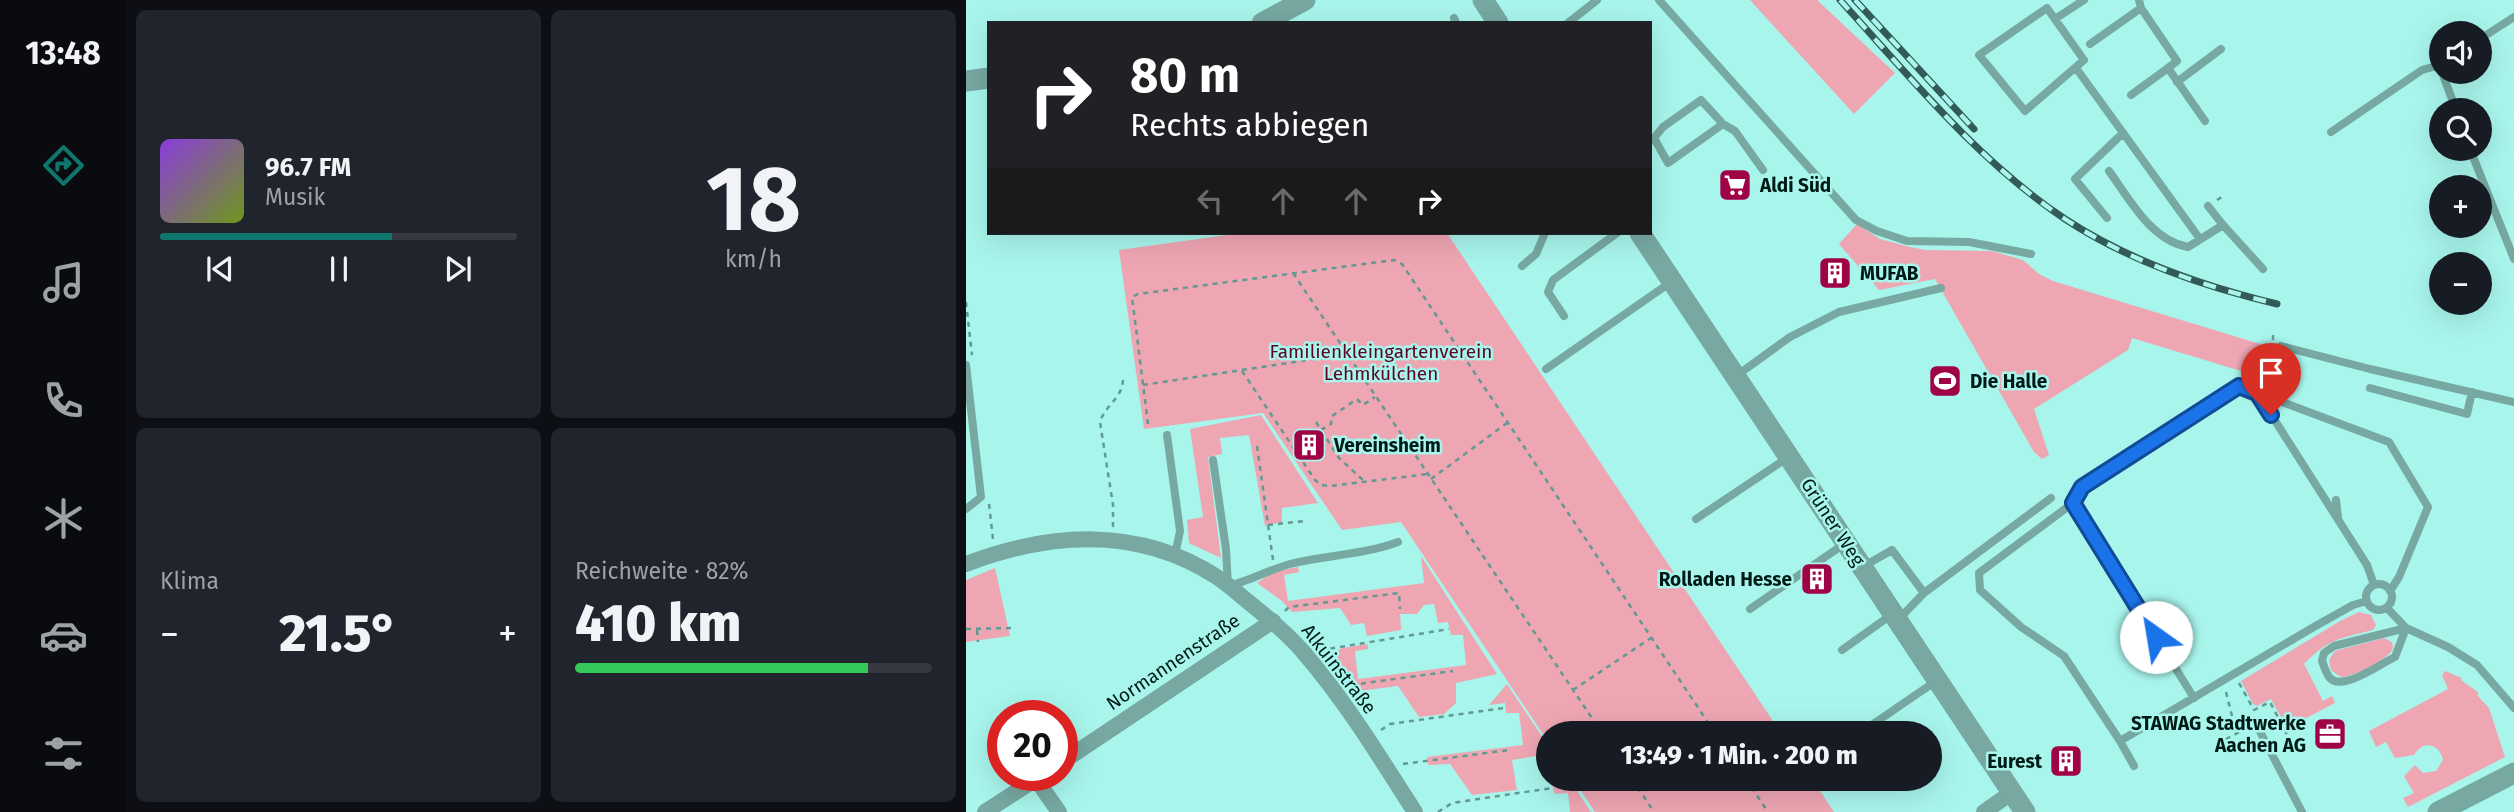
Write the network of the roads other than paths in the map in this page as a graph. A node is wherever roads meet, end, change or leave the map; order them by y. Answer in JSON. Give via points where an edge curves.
{"nodes":[{"id":1,"x":1305,"y":0,"type":"edge"},
{"id":2,"x":1483,"y":0,"type":"edge"},
{"id":3,"x":1597,"y":0,"type":"edge"},
{"id":4,"x":1659,"y":0,"type":"edge"},
{"id":5,"x":2084,"y":0,"type":"edge"},
{"id":6,"x":2140,"y":4,"type":"edge"},
{"id":7,"x":2514,"y":17,"type":"edge"},
{"id":8,"x":2055,"y":19,"type":"junction"},
{"id":9,"x":1266,"y":21,"type":"edge"},
{"id":10,"x":1498,"y":21,"type":"edge"},
{"id":11,"x":1571,"y":21,"type":"edge"},
{"id":12,"x":2492,"y":31,"type":"edge"},
{"id":13,"x":2090,"y":44,"type":"dead end"},
{"id":14,"x":2221,"y":49,"type":"dead end"},
{"id":15,"x":2076,"y":68,"type":"junction"},
{"id":16,"x":2168,"y":68,"type":"junction"},
{"id":17,"x":2429,"y":69,"type":"edge"},
{"id":18,"x":987,"y":78,"type":"edge"},
{"id":19,"x":966,"y":81,"type":"edge"},
{"id":20,"x":2177,"y":82,"type":"junction"},
{"id":21,"x":2131,"y":95,"type":"dead end"},
{"id":22,"x":2205,"y":121,"type":"dead end"},
{"id":23,"x":1723,"y":124,"type":"junction"},
{"id":24,"x":2332,"y":132,"type":"dead end"},
{"id":25,"x":2123,"y":133,"type":"junction"},
{"id":26,"x":1652,"y":139,"type":"edge"},
{"id":27,"x":2475,"y":161,"type":"edge"},
{"id":28,"x":1763,"y":170,"type":"dead end"},
{"id":29,"x":2109,"y":171,"type":"dead end"},
{"id":30,"x":2208,"y":206,"type":"dead end"},
{"id":31,"x":2106,"y":218,"type":"dead end"},
{"id":32,"x":2223,"y":225,"type":"junction"},
{"id":33,"x":1544,"y":235,"type":"edge"},
{"id":34,"x":1614,"y":235,"type":"edge"},
{"id":35,"x":1641,"y":235,"type":"edge"},
{"id":36,"x":2200,"y":239,"type":"junction"},
{"id":37,"x":2031,"y":254,"type":"dead end"},
{"id":38,"x":2514,"y":259,"type":"edge"},
{"id":39,"x":1522,"y":266,"type":"dead end"},
{"id":40,"x":2263,"y":269,"type":"dead end"},
{"id":41,"x":1674,"y":280,"type":"junction"},
{"id":42,"x":1941,"y":288,"type":"dead end"},
{"id":43,"x":1564,"y":316,"type":"dead end"},
{"id":44,"x":2277,"y":347,"type":"road end"},
{"id":45,"x":966,"y":365,"type":"edge"},
{"id":46,"x":1546,"y":369,"type":"dead end"},
{"id":47,"x":1736,"y":376,"type":"junction"},
{"id":48,"x":2370,"y":388,"type":"dead end"},
{"id":49,"x":2472,"y":392,"type":"junction"},
{"id":50,"x":2257,"y":393,"type":"junction"},
{"id":51,"x":2514,"y":402,"type":"edge"},
{"id":52,"x":1167,"y":435,"type":"dead end"},
{"id":53,"x":1790,"y":456,"type":"junction"},
{"id":54,"x":1213,"y":460,"type":"dead end"},
{"id":55,"x":2050,"y":498,"type":"dead end"},
{"id":56,"x":2336,"y":500,"type":"dead end"},
{"id":57,"x":2073,"y":503,"type":"junction"},
{"id":58,"x":966,"y":509,"type":"edge"},
{"id":59,"x":1696,"y":519,"type":"dead end"},
{"id":60,"x":2339,"y":521,"type":"junction"},
{"id":61,"x":1398,"y":542,"type":"dead end"},
{"id":62,"x":1846,"y":542,"type":"junction"},
{"id":63,"x":1175,"y":555,"type":"junction"},
{"id":64,"x":966,"y":564,"type":"edge"},
{"id":65,"x":1863,"y":567,"type":"junction"},
{"id":66,"x":2374,"y":585,"type":"junction"},
{"id":67,"x":1228,"y":586,"type":"junction"},
{"id":68,"x":2390,"y":591,"type":"junction"},
{"id":69,"x":1924,"y":593,"type":"junction"},
{"id":70,"x":2367,"y":601,"type":"junction"},
{"id":71,"x":2387,"y":608,"type":"junction"},
{"id":72,"x":1750,"y":610,"type":"dead end"},
{"id":73,"x":1279,"y":616,"type":"junction"},
{"id":74,"x":1895,"y":616,"type":"junction"},
{"id":75,"x":2406,"y":628,"type":"junction"},
{"id":76,"x":1842,"y":650,"type":"dead end"},
{"id":77,"x":1937,"y":680,"type":"junction"},
{"id":78,"x":2194,"y":698,"type":"junction"},
{"id":79,"x":2514,"y":708,"type":"edge"},
{"id":80,"x":1877,"y":721,"type":"edge"},
{"id":81,"x":2255,"y":722,"type":"dead end"},
{"id":82,"x":2120,"y":741,"type":"junction"},
{"id":83,"x":1078,"y":751,"type":"edge"},
{"id":84,"x":2134,"y":766,"type":"dead end"},
{"id":85,"x":2514,"y":773,"type":"edge"},
{"id":86,"x":1017,"y":791,"type":"edge"},
{"id":87,"x":1047,"y":791,"type":"edge"},
{"id":88,"x":2011,"y":793,"type":"junction"},
{"id":89,"x":985,"y":812,"type":"edge"},
{"id":90,"x":1059,"y":812,"type":"edge"},
{"id":91,"x":1415,"y":812,"type":"edge"},
{"id":92,"x":1984,"y":812,"type":"edge"},
{"id":93,"x":2025,"y":812,"type":"edge"},
{"id":94,"x":2302,"y":812,"type":"edge"},
{"id":95,"x":2438,"y":812,"type":"edge"}],
"edges":[{"from":1,"to":9,"type":"street"},
{"from":2,"to":10,"type":"street"},
{"from":3,"to":11,"type":"lane"},
{"from":4,"to":37,"type":"lane","via":[[1856,220],[1894,239],[1969,242]]},
{"from":5,"to":8,"type":"lane"},
{"from":6,"to":13,"type":"lane"},
{"from":6,"to":16,"type":"lane","via":[[2177,61]]},
{"from":7,"to":12,"type":"lane"},
{"from":8,"to":15,"type":"lane","via":[[2084,60]]},
{"from":8,"to":15,"type":"lane","via":[[2047,8],[1979,55],[2025,111]]},
{"from":14,"to":20,"type":"lane"},
{"from":15,"to":25,"type":"lane"},
{"from":16,"to":20,"type":"lane"},
{"from":16,"to":21,"type":"lane"},
{"from":17,"to":24,"type":"lane"},
{"from":18,"to":19,"type":"street"},
{"from":20,"to":22,"type":"lane"},
{"from":23,"to":26,"type":"lane","via":[[1701,100]]},
{"from":23,"to":26,"type":"lane","via":[[1668,163]]},
{"from":23,"to":28,"type":"lane","via":[[1735,131]]},
{"from":25,"to":31,"type":"lane","via":[[2074,180]]},
{"from":25,"to":36,"type":"lane"},
{"from":27,"to":38,"type":"lane"},
{"from":29,"to":36,"type":"lane","via":[[2161,234],[2186,247]]},
{"from":30,"to":32,"type":"lane"},
{"from":32,"to":36,"type":"lane"},
{"from":32,"to":40,"type":"lane"},
{"from":33,"to":39,"type":"lane","via":[[1536,254]]},
{"from":34,"to":43,"type":"lane","via":[[1553,280],[1548,292]]},
{"from":35,"to":41,"type":"street","name":"Grüner Weg"},
{"from":41,"to":46,"type":"lane"},
{"from":41,"to":47,"type":"street","name":"Grüner Weg"},
{"from":42,"to":47,"type":"lane","via":[[1839,312],[1790,337]]},
{"from":44,"to":49,"type":"lane"},
{"from":45,"to":58,"type":"lane","via":[[981,497]]},
{"from":47,"to":53,"type":"street","name":"Grüner Weg"},
{"from":48,"to":49,"type":"lane","via":[[2467,414]]},
{"from":49,"to":51,"type":"lane"},
{"from":50,"to":57,"type":"lane","via":[[2239,386],[2082,487]]},
{"from":50,"to":60,"type":"lane"},
{"from":50,"to":68,"type":"lane","via":[[2389,442],[2428,506]]},
{"from":52,"to":63,"type":"lane","via":[[1180,531]]},
{"from":53,"to":59,"type":"lane"},
{"from":53,"to":62,"type":"street","name":"Grüner Weg"},
{"from":54,"to":67,"type":"lane"},
{"from":55,"to":69,"type":"lane"},
{"from":56,"to":60,"type":"lane"},
{"from":57,"to":78,"type":"lane"},
{"from":57,"to":82,"type":"lane","via":[[1979,573],[1980,590],[2021,627],[2064,656]]},
{"from":60,"to":66,"type":"lane"},
{"from":61,"to":67,"type":"lane","via":[[1375,551],[1292,564]]},
{"from":62,"to":65,"type":"street","name":"Grüner Weg"},
{"from":62,"to":72,"type":"lane"},
{"from":63,"to":64,"type":"street","name":"Alkuinstraße","via":[[1136,543],[1056,540],[1022,545]]},
{"from":63,"to":67,"type":"street","name":"Alkuinstraße"},
{"from":65,"to":69,"type":"lane","via":[[1892,550]]},
{"from":65,"to":74,"type":"street","name":"Grüner Weg"},
{"from":66,"to":68,"type":"lane"},
{"from":66,"to":70,"type":"lane"},
{"from":67,"to":73,"type":"street","name":"Alkuinstraße"},
{"from":68,"to":71,"type":"lane"},
{"from":69,"to":74,"type":"lane"},
{"from":70,"to":71,"type":"lane","via":[[2375,610]]},
{"from":70,"to":78,"type":"lane"},
{"from":71,"to":75,"type":"lane"},
{"from":73,"to":83,"type":"street","name":"Normannenstraße"},
{"from":73,"to":91,"type":"street","name":"Alkuinstraße","via":[[1344,703]]},
{"from":74,"to":76,"type":"lane"},
{"from":74,"to":77,"type":"street","name":"Grüner Weg"},
{"from":75,"to":75,"type":"lane","via":[[2334,646],[2322,661],[2329,677],[2336,683],[2345,682],[2395,657]]},
{"from":75,"to":79,"type":"lane","via":[[2477,665]]},
{"from":77,"to":80,"type":"lane"},
{"from":77,"to":88,"type":"street","name":"Grüner Weg"},
{"from":78,"to":82,"type":"lane"},
{"from":81,"to":94,"type":"lane"},
{"from":82,"to":84,"type":"lane"},
{"from":85,"to":95,"type":"street"},
{"from":86,"to":89,"type":"street"},
{"from":87,"to":90,"type":"street"},
{"from":88,"to":92,"type":"street"},
{"from":88,"to":93,"type":"street","name":"Grüner Weg"}]}
